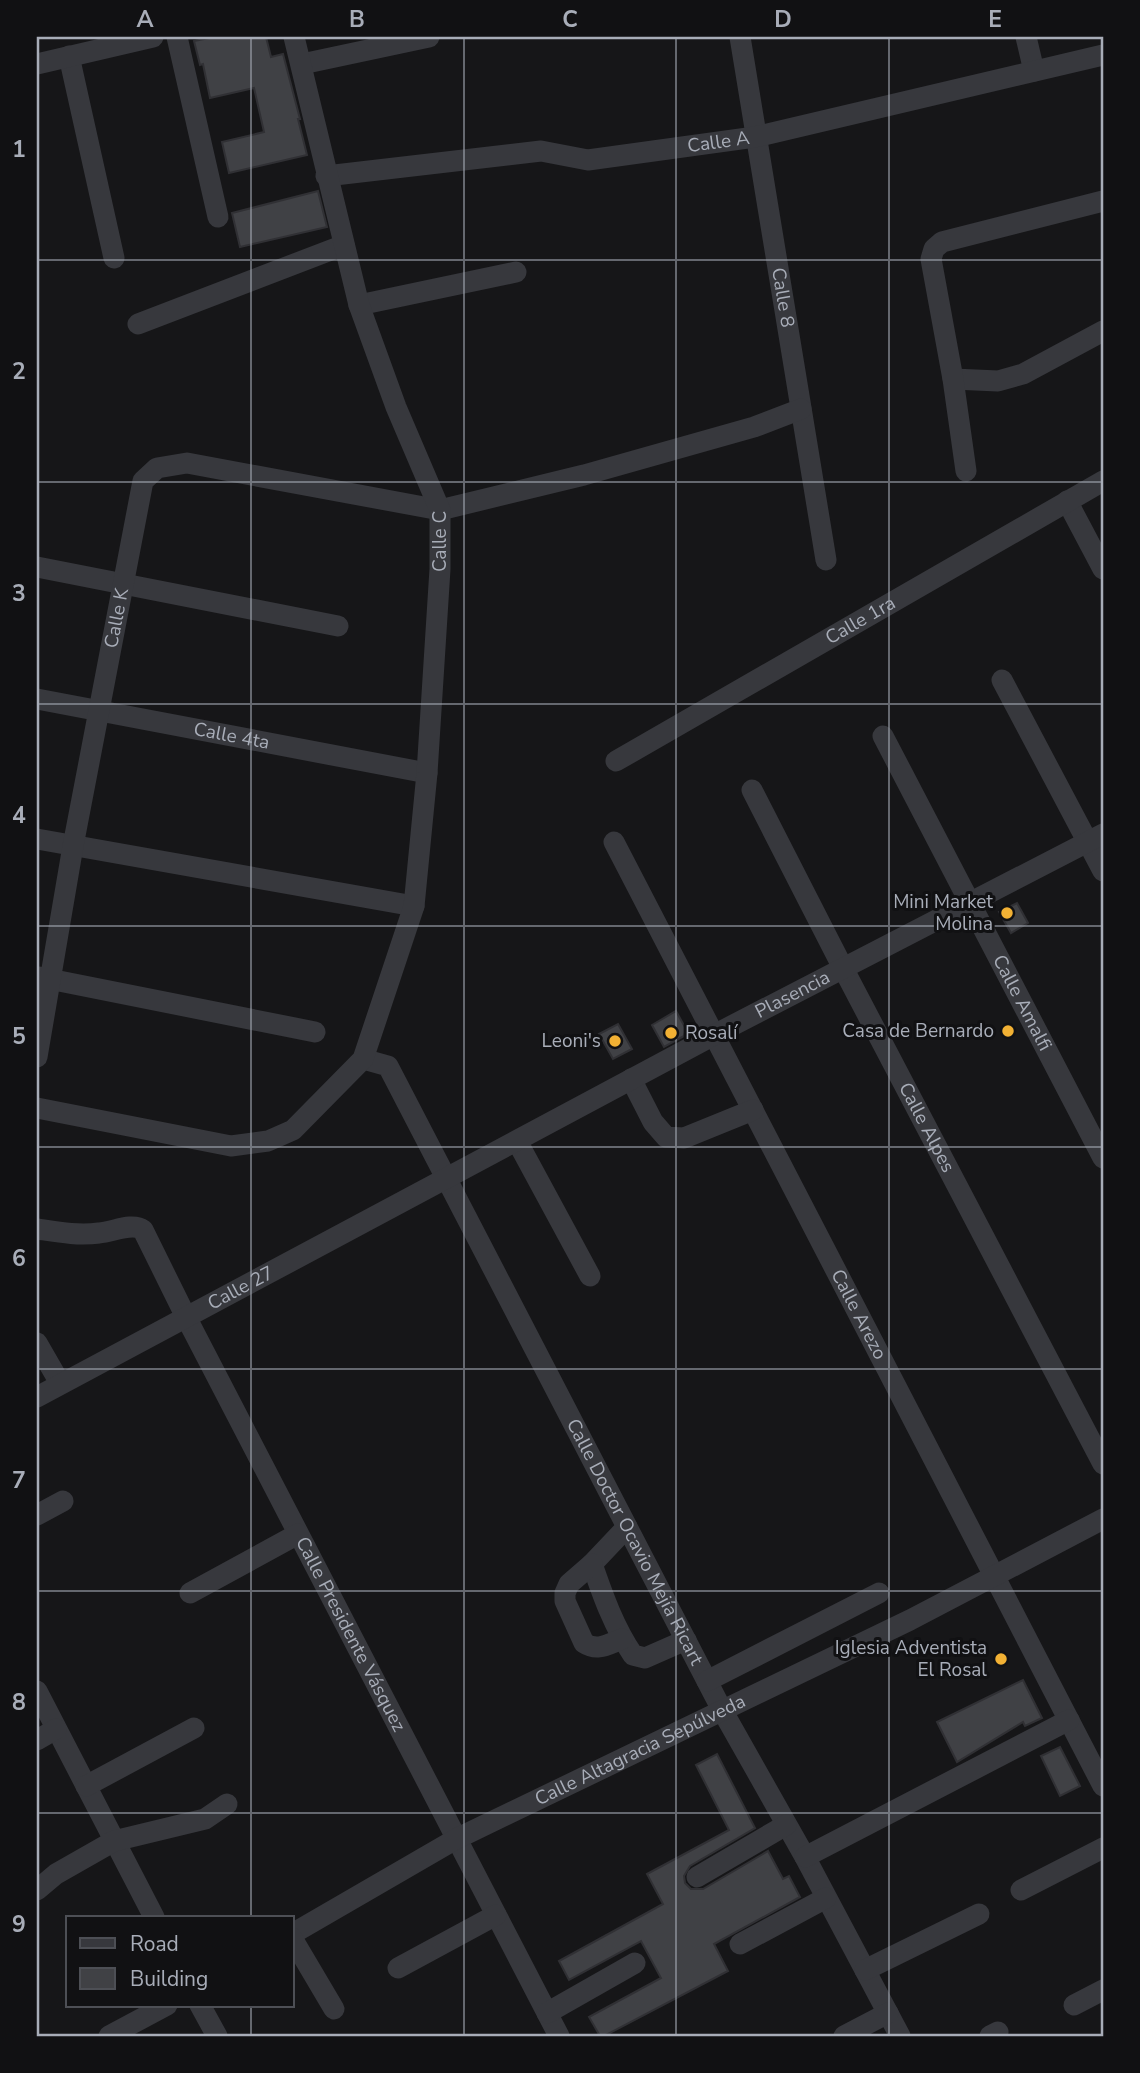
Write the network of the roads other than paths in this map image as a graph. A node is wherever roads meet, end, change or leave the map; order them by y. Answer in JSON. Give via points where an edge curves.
{"nodes":[{"id":1,"x":153,"y":37,"type":"edge"},
{"id":2,"x":177,"y":37,"type":"edge"},
{"id":3,"x":295,"y":37,"type":"edge"},
{"id":4,"x":429,"y":37,"type":"edge"},
{"id":5,"x":740,"y":37,"type":"edge"},
{"id":6,"x":1026,"y":37,"type":"edge"},
{"id":7,"x":1103,"y":55,"type":"edge"},
{"id":8,"x":69,"y":56,"type":"junction"},
{"id":9,"x":37,"y":64,"type":"edge"},
{"id":10,"x":302,"y":64,"type":"junction"},
{"id":11,"x":1034,"y":71,"type":"junction"},
{"id":12,"x":755,"y":137,"type":"junction"},
{"id":13,"x":327,"y":176,"type":"junction"},
{"id":14,"x":1103,"y":201,"type":"edge"},
{"id":15,"x":218,"y":217,"type":"dead end"},
{"id":16,"x":344,"y":245,"type":"junction"},
{"id":17,"x":114,"y":258,"type":"dead end"},
{"id":18,"x":516,"y":272,"type":"dead end"},
{"id":19,"x":359,"y":305,"type":"junction"},
{"id":20,"x":138,"y":324,"type":"dead end"},
{"id":21,"x":1103,"y":331,"type":"edge"},
{"id":22,"x":953,"y":379,"type":"junction"},
{"id":23,"x":801,"y":409,"type":"junction"},
{"id":24,"x":966,"y":471,"type":"dead end"},
{"id":25,"x":1103,"y":481,"type":"edge"},
{"id":26,"x":1067,"y":501,"type":"junction"},
{"id":27,"x":440,"y":510,"type":"junction"},
{"id":28,"x":826,"y":560,"type":"dead end"},
{"id":29,"x":37,"y":567,"type":"edge"},
{"id":30,"x":1103,"y":569,"type":"edge"},
{"id":31,"x":124,"y":584,"type":"junction"},
{"id":32,"x":338,"y":626,"type":"dead end"},
{"id":33,"x":1002,"y":680,"type":"dead end"},
{"id":34,"x":37,"y":699,"type":"edge"},
{"id":35,"x":100,"y":710,"type":"junction"},
{"id":36,"x":883,"y":736,"type":"dead end"},
{"id":37,"x":616,"y":761,"type":"dead end"},
{"id":38,"x":427,"y":773,"type":"junction"},
{"id":39,"x":752,"y":790,"type":"dead end"},
{"id":40,"x":1095,"y":838,"type":"edge"},
{"id":41,"x":37,"y":839,"type":"edge"},
{"id":42,"x":614,"y":842,"type":"dead end"},
{"id":43,"x":73,"y":846,"type":"junction"},
{"id":44,"x":1103,"y":871,"type":"edge"},
{"id":45,"x":970,"y":902,"type":"junction"},
{"id":46,"x":414,"y":906,"type":"junction"},
{"id":47,"x":842,"y":968,"type":"junction"},
{"id":48,"x":43,"y":978,"type":"edge"},
{"id":49,"x":315,"y":1032,"type":"dead end"},
{"id":50,"x":714,"y":1035,"type":"junction"},
{"id":51,"x":37,"y":1057,"type":"edge"},
{"id":52,"x":363,"y":1059,"type":"junction"},
{"id":53,"x":631,"y":1079,"type":"junction"},
{"id":54,"x":37,"y":1108,"type":"edge"},
{"id":55,"x":753,"y":1110,"type":"junction"},
{"id":56,"x":517,"y":1141,"type":"junction"},
{"id":57,"x":1103,"y":1158,"type":"edge"},
{"id":58,"x":445,"y":1180,"type":"junction"},
{"id":59,"x":37,"y":1229,"type":"edge"},
{"id":60,"x":590,"y":1276,"type":"dead end"},
{"id":61,"x":185,"y":1315,"type":"junction"},
{"id":62,"x":37,"y":1343,"type":"edge"},
{"id":63,"x":60,"y":1383,"type":"junction"},
{"id":64,"x":37,"y":1396,"type":"edge"},
{"id":65,"x":1103,"y":1464,"type":"edge"},
{"id":66,"x":63,"y":1501,"type":"dead end"},
{"id":67,"x":37,"y":1515,"type":"edge"},
{"id":68,"x":1103,"y":1518,"type":"edge"},
{"id":69,"x":627,"y":1527,"type":"junction"},
{"id":70,"x":298,"y":1534,"type":"junction"},
{"id":71,"x":592,"y":1564,"type":"junction"},
{"id":72,"x":995,"y":1577,"type":"junction"},
{"id":73,"x":190,"y":1593,"type":"dead end"},
{"id":74,"x":879,"y":1593,"type":"dead end"},
{"id":75,"x":622,"y":1639,"type":"junction"},
{"id":76,"x":686,"y":1640,"type":"junction"},
{"id":77,"x":707,"y":1681,"type":"junction"},
{"id":78,"x":37,"y":1692,"type":"edge"},
{"id":79,"x":722,"y":1710,"type":"junction"},
{"id":80,"x":1069,"y":1720,"type":"junction"},
{"id":81,"x":194,"y":1728,"type":"dead end"},
{"id":82,"x":56,"y":1729,"type":"junction"},
{"id":83,"x":37,"y":1740,"type":"edge"},
{"id":84,"x":86,"y":1786,"type":"junction"},
{"id":85,"x":1103,"y":1786,"type":"edge"},
{"id":86,"x":228,"y":1804,"type":"dead end"},
{"id":87,"x":786,"y":1825,"type":"junction"},
{"id":88,"x":456,"y":1839,"type":"junction"},
{"id":89,"x":114,"y":1841,"type":"junction"},
{"id":90,"x":1103,"y":1848,"type":"edge"},
{"id":91,"x":805,"y":1857,"type":"junction"},
{"id":92,"x":697,"y":1877,"type":"dead end"},
{"id":93,"x":37,"y":1890,"type":"edge"},
{"id":94,"x":1021,"y":1890,"type":"dead end"},
{"id":95,"x":826,"y":1898,"type":"junction"},
{"id":96,"x":979,"y":1914,"type":"dead end"},
{"id":97,"x":496,"y":1915,"type":"junction"},
{"id":98,"x":153,"y":1916,"type":"edge"},
{"id":99,"x":294,"y":1935,"type":"edge"},
{"id":100,"x":294,"y":1939,"type":"edge"},
{"id":101,"x":740,"y":1944,"type":"dead end"},
{"id":102,"x":635,"y":1963,"type":"dead end"},
{"id":103,"x":398,"y":1968,"type":"dead end"},
{"id":104,"x":865,"y":1970,"type":"junction"},
{"id":105,"x":1103,"y":1990,"type":"edge"},
{"id":106,"x":1074,"y":2005,"type":"dead end"},
{"id":107,"x":163,"y":2007,"type":"edge"},
{"id":108,"x":201,"y":2007,"type":"edge"},
{"id":109,"x":334,"y":2009,"type":"dead end"},
{"id":110,"x":547,"y":2012,"type":"junction"},
{"id":111,"x":888,"y":2013,"type":"junction"},
{"id":112,"x":109,"y":2036,"type":"edge"},
{"id":113,"x":216,"y":2036,"type":"edge"},
{"id":114,"x":558,"y":2036,"type":"edge"},
{"id":115,"x":844,"y":2036,"type":"edge"},
{"id":116,"x":900,"y":2036,"type":"edge"}],
"edges":[{"from":1,"to":8,"type":"street"},
{"from":2,"to":15,"type":"street"},
{"from":3,"to":10,"type":"street","name":"Calle C"},
{"from":4,"to":10,"type":"street"},
{"from":5,"to":12,"type":"street","name":"Calle 8"},
{"from":6,"to":11,"type":"street"},
{"from":7,"to":11,"type":"street","name":"Calle A"},
{"from":8,"to":9,"type":"street"},
{"from":8,"to":17,"type":"street"},
{"from":10,"to":13,"type":"street","name":"Calle C"},
{"from":11,"to":12,"type":"street","name":"Calle A"},
{"from":12,"to":13,"type":"street","name":"Calle A","via":[[588,160],[541,151]]},
{"from":12,"to":23,"type":"street","name":"Calle 8"},
{"from":13,"to":16,"type":"street","name":"Calle C"},
{"from":14,"to":22,"type":"street","via":[[942,242],[934,249]]},
{"from":16,"to":19,"type":"street","name":"Calle C"},
{"from":16,"to":20,"type":"street"},
{"from":18,"to":19,"type":"street"},
{"from":19,"to":27,"type":"street","name":"Calle C"},
{"from":21,"to":22,"type":"street","via":[[1023,374],[998,382]]},
{"from":22,"to":24,"type":"street"},
{"from":23,"to":27,"type":"street","via":[[754,427],[597,471]]},
{"from":23,"to":28,"type":"street","name":"Calle 8"},
{"from":25,"to":26,"type":"street","name":"Calle 1ra"},
{"from":26,"to":30,"type":"street"},
{"from":26,"to":37,"type":"street","name":"Calle 1ra"},
{"from":27,"to":31,"type":"street","name":"Calle K","via":[[187,463],[157,468],[144,481]]},
{"from":27,"to":38,"type":"street","name":"Calle C"},
{"from":29,"to":31,"type":"street"},
{"from":31,"to":32,"type":"street"},
{"from":31,"to":35,"type":"street","name":"Calle K"},
{"from":33,"to":40,"type":"street"},
{"from":34,"to":35,"type":"street","name":"Calle 4ta"},
{"from":35,"to":38,"type":"street","name":"Calle 4ta"},
{"from":35,"to":43,"type":"street","name":"Calle K"},
{"from":36,"to":45,"type":"street","name":"Calle Amalfi"},
{"from":38,"to":46,"type":"street","name":"Calle C"},
{"from":39,"to":47,"type":"street","name":"Calle Alpes"},
{"from":40,"to":44,"type":"street"},
{"from":40,"to":45,"type":"street","name":"Plasencia"},
{"from":41,"to":43,"type":"street"},
{"from":42,"to":50,"type":"street","name":"Calle Arezo"},
{"from":43,"to":46,"type":"street"},
{"from":43,"to":48,"type":"street","name":"Calle K"},
{"from":45,"to":47,"type":"street","name":"Plasencia"},
{"from":45,"to":57,"type":"street","name":"Calle Amalfi"},
{"from":46,"to":52,"type":"street","name":"Calle C"},
{"from":47,"to":50,"type":"street","name":"Plasencia"},
{"from":47,"to":65,"type":"street","name":"Calle Alpes"},
{"from":48,"to":49,"type":"street"},
{"from":48,"to":51,"type":"street","name":"Calle K"},
{"from":50,"to":53,"type":"street","name":"Plasencia"},
{"from":50,"to":55,"type":"street","name":"Calle Arezo"},
{"from":52,"to":54,"type":"street","via":[[293,1130],[256,1143],[231,1146]]},
{"from":52,"to":58,"type":"street","name":"Calle Doctor Ocavio Mejía Ricart","via":[[388,1066]]},
{"from":53,"to":55,"type":"street","via":[[666,1137],[684,1138]]},
{"from":53,"to":56,"type":"street","name":"Plasencia"},
{"from":55,"to":72,"type":"street","name":"Calle Arezo"},
{"from":56,"to":58,"type":"street","name":"Plasencia"},
{"from":56,"to":60,"type":"street"},
{"from":58,"to":61,"type":"street","name":"Calle 27"},
{"from":58,"to":69,"type":"street","name":"Calle Doctor Ocavio Mejía Ricart"},
{"from":59,"to":61,"type":"street","name":"Calle Presidente Vásquez","via":[[77,1234],[133,1227],[143,1230]]},
{"from":61,"to":63,"type":"street","name":"Calle 27"},
{"from":61,"to":70,"type":"street","name":"Calle Presidente Vásquez"},
{"from":62,"to":63,"type":"street"},
{"from":63,"to":64,"type":"street","name":"Calle 27"},
{"from":66,"to":67,"type":"street"},
{"from":68,"to":72,"type":"street","name":"Calle Altagracia Sepúlveda"},
{"from":69,"to":71,"type":"street"},
{"from":69,"to":76,"type":"street","name":"Calle Doctor Ocavio Mejía Ricart"},
{"from":70,"to":73,"type":"street"},
{"from":70,"to":88,"type":"street","name":"Calle Presidente Vásquez"},
{"from":71,"to":75,"type":"street"},
{"from":71,"to":75,"type":"street","via":[[569,1584],[565,1601],[590,1647],[597,1649]]},
{"from":72,"to":79,"type":"street","name":"Calle Altagracia Sepúlveda"},
{"from":72,"to":80,"type":"street","name":"Calle Arezo"},
{"from":74,"to":77,"type":"street"},
{"from":75,"to":76,"type":"street","via":[[633,1655],[645,1658]]},
{"from":76,"to":77,"type":"street","name":"Calle Doctor Ocavio Mejía Ricart"},
{"from":77,"to":79,"type":"street","name":"Calle Doctor Ocavio Mejía Ricart"},
{"from":78,"to":82,"type":"street"},
{"from":79,"to":87,"type":"street","name":"Calle Doctor Ocavio Mejía Ricart"},
{"from":79,"to":88,"type":"street","name":"Calle Altagracia Sepúlveda"},
{"from":80,"to":85,"type":"street","name":"Calle Arezo"},
{"from":80,"to":91,"type":"street"},
{"from":81,"to":84,"type":"street"},
{"from":82,"to":83,"type":"street"},
{"from":82,"to":84,"type":"street"},
{"from":84,"to":89,"type":"street"},
{"from":86,"to":89,"type":"street","via":[[205,1819]]},
{"from":87,"to":91,"type":"street","name":"Calle Doctor Ocavio Mejía Ricart"},
{"from":87,"to":92,"type":"street"},
{"from":88,"to":97,"type":"street","name":"Calle Presidente Vásquez"},
{"from":88,"to":99,"type":"street","name":"Calle Altagracia Sepúlveda"},
{"from":89,"to":93,"type":"street"},
{"from":89,"to":98,"type":"street"},
{"from":90,"to":94,"type":"street"},
{"from":91,"to":95,"type":"street","name":"Calle Doctor Ocavio Mejía Ricart"},
{"from":95,"to":101,"type":"street"},
{"from":95,"to":104,"type":"street","name":"Calle Doctor Ocavio Mejía Ricart"},
{"from":96,"to":104,"type":"street"},
{"from":97,"to":103,"type":"street"},
{"from":97,"to":110,"type":"street","name":"Calle Presidente Vásquez"},
{"from":100,"to":109,"type":"street"},
{"from":102,"to":110,"type":"street"},
{"from":104,"to":111,"type":"street","name":"Calle Doctor Ocavio Mejía Ricart"},
{"from":105,"to":106,"type":"street"},
{"from":107,"to":112,"type":"street"},
{"from":108,"to":113,"type":"street"},
{"from":110,"to":114,"type":"street","name":"Calle Presidente Vásquez"},
{"from":111,"to":115,"type":"street"},
{"from":111,"to":116,"type":"street","name":"Calle Doctor Ocavio Mejía Ricart"}]}
